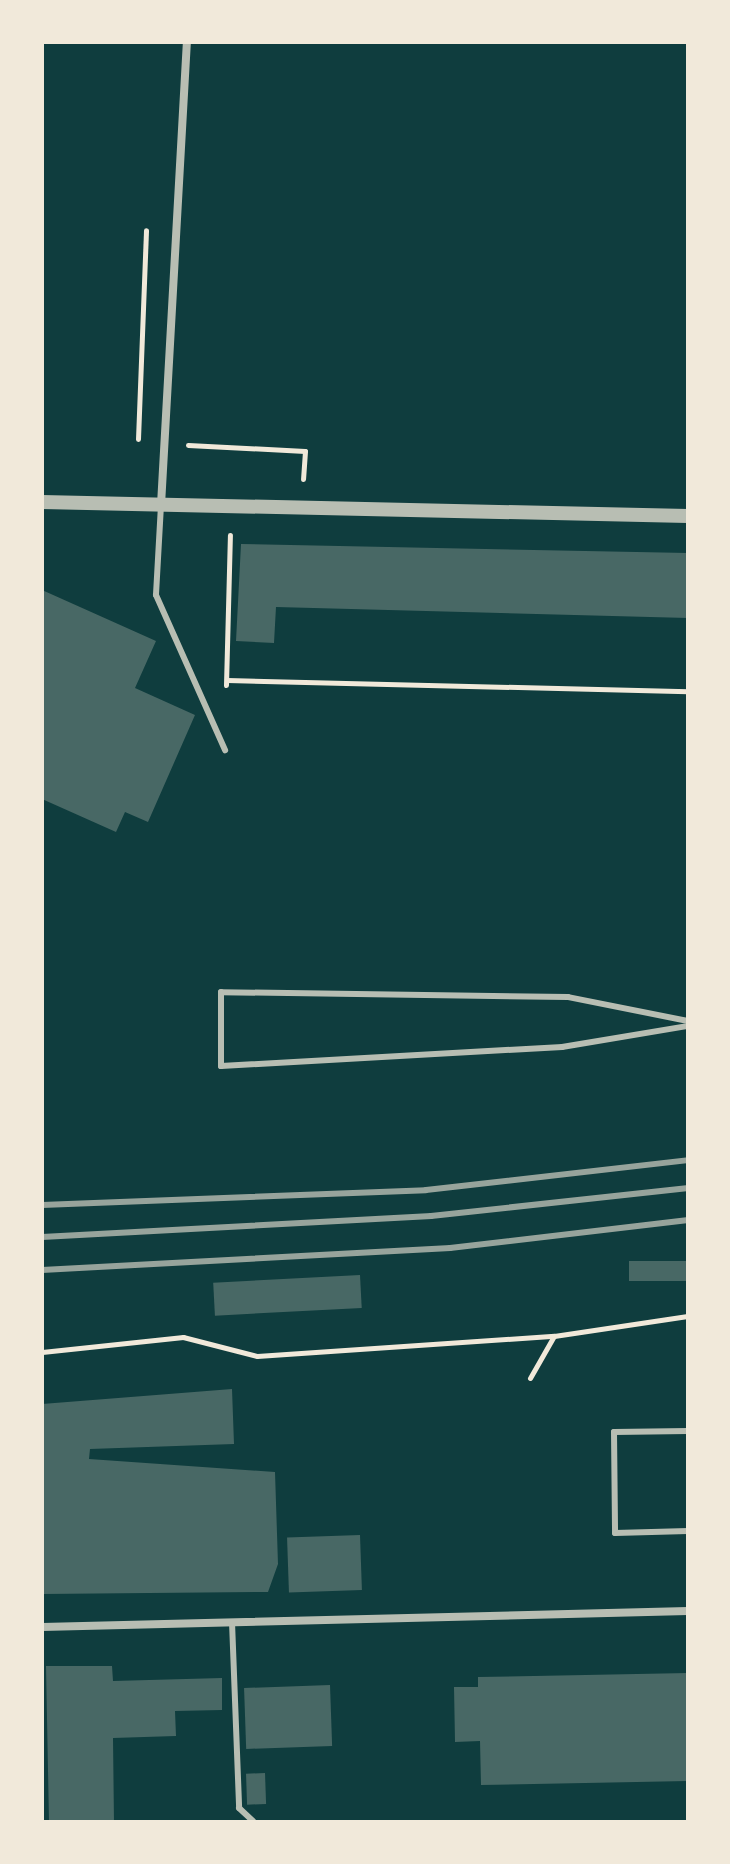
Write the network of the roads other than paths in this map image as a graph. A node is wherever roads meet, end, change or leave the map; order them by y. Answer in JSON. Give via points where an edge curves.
{"nodes":[{"id":1,"x":187,"y":42,"type":"edge"},
{"id":2,"x":42,"y":502,"type":"edge"},
{"id":3,"x":161,"y":505,"type":"junction"},
{"id":4,"x":688,"y":516,"type":"edge"},
{"id":5,"x":225,"y":750,"type":"dead end"},
{"id":6,"x":688,"y":1024,"type":"edge"},
{"id":7,"x":688,"y":1431,"type":"edge"},
{"id":8,"x":688,"y":1531,"type":"edge"},
{"id":9,"x":688,"y":1611,"type":"edge"},
{"id":10,"x":232,"y":1622,"type":"junction"},
{"id":11,"x":42,"y":1627,"type":"edge"},
{"id":12,"x":254,"y":1822,"type":"edge"}],
"edges":[{"from":1,"to":3,"type":"street"},
{"from":2,"to":3,"type":"street"},
{"from":3,"to":4,"type":"street"},
{"from":3,"to":5,"type":"lane","via":[[156,595]]},
{"from":6,"to":6,"type":"lane","via":[[562,1047],[221,1066],[221,992],[568,997]]},
{"from":7,"to":8,"type":"lane","via":[[614,1432],[614,1446],[615,1533]]},
{"from":9,"to":10,"type":"street"},
{"from":10,"to":11,"type":"street"},
{"from":10,"to":12,"type":"lane","via":[[239,1808]]}]}
